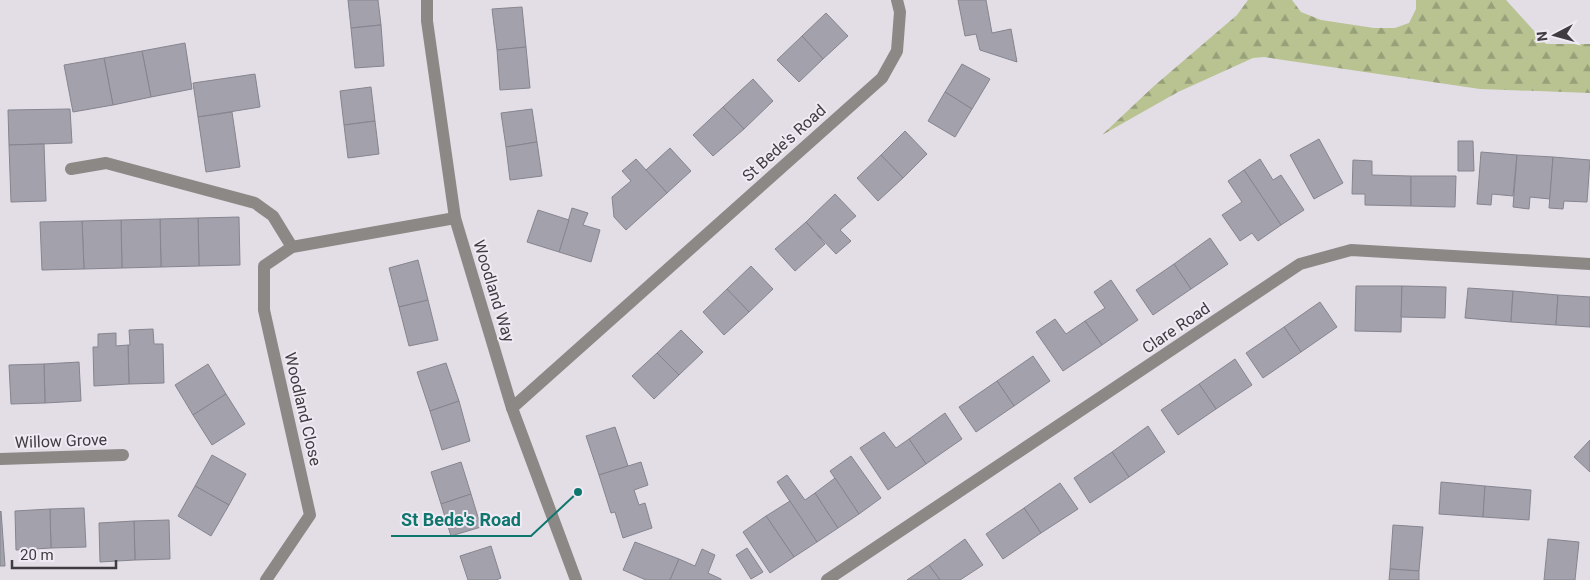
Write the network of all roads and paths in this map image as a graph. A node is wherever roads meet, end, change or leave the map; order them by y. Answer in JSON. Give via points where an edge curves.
{"nodes":[{"id":1,"x":427,"y":0,"type":"edge"},
{"id":2,"x":898,"y":0,"type":"edge"},
{"id":3,"x":71,"y":169,"type":"dead end"},
{"id":4,"x":455,"y":218,"type":"junction"},
{"id":5,"x":292,"y":246,"type":"junction"},
{"id":6,"x":1590,"y":264,"type":"edge"},
{"id":7,"x":512,"y":408,"type":"junction"},
{"id":8,"x":123,"y":455,"type":"dead end"},
{"id":9,"x":0,"y":459,"type":"edge"},
{"id":10,"x":266,"y":580,"type":"edge"},
{"id":11,"x":576,"y":580,"type":"edge"},
{"id":12,"x":827,"y":580,"type":"edge"}],
"edges":[{"from":1,"to":4,"type":"street","name":"Woodland Way","via":[[427,21]]},
{"from":2,"to":7,"type":"street","name":"St Bede's Road","via":[[897,50],[882,78]]},
{"from":3,"to":5,"type":"street","via":[[106,163],[255,203],[274,216]]},
{"from":4,"to":5,"type":"street","name":"Woodland Close"},
{"from":4,"to":7,"type":"street","name":"Woodland Way"},
{"from":5,"to":10,"type":"street","name":"Woodland Close","via":[[264,266],[264,310],[310,515]]},
{"from":6,"to":12,"type":"street","name":"Clare Road","via":[[1351,250],[1300,264]]},
{"from":7,"to":11,"type":"street","name":"Woodland Way"},
{"from":8,"to":9,"type":"street","name":"Willow Grove"}]}
